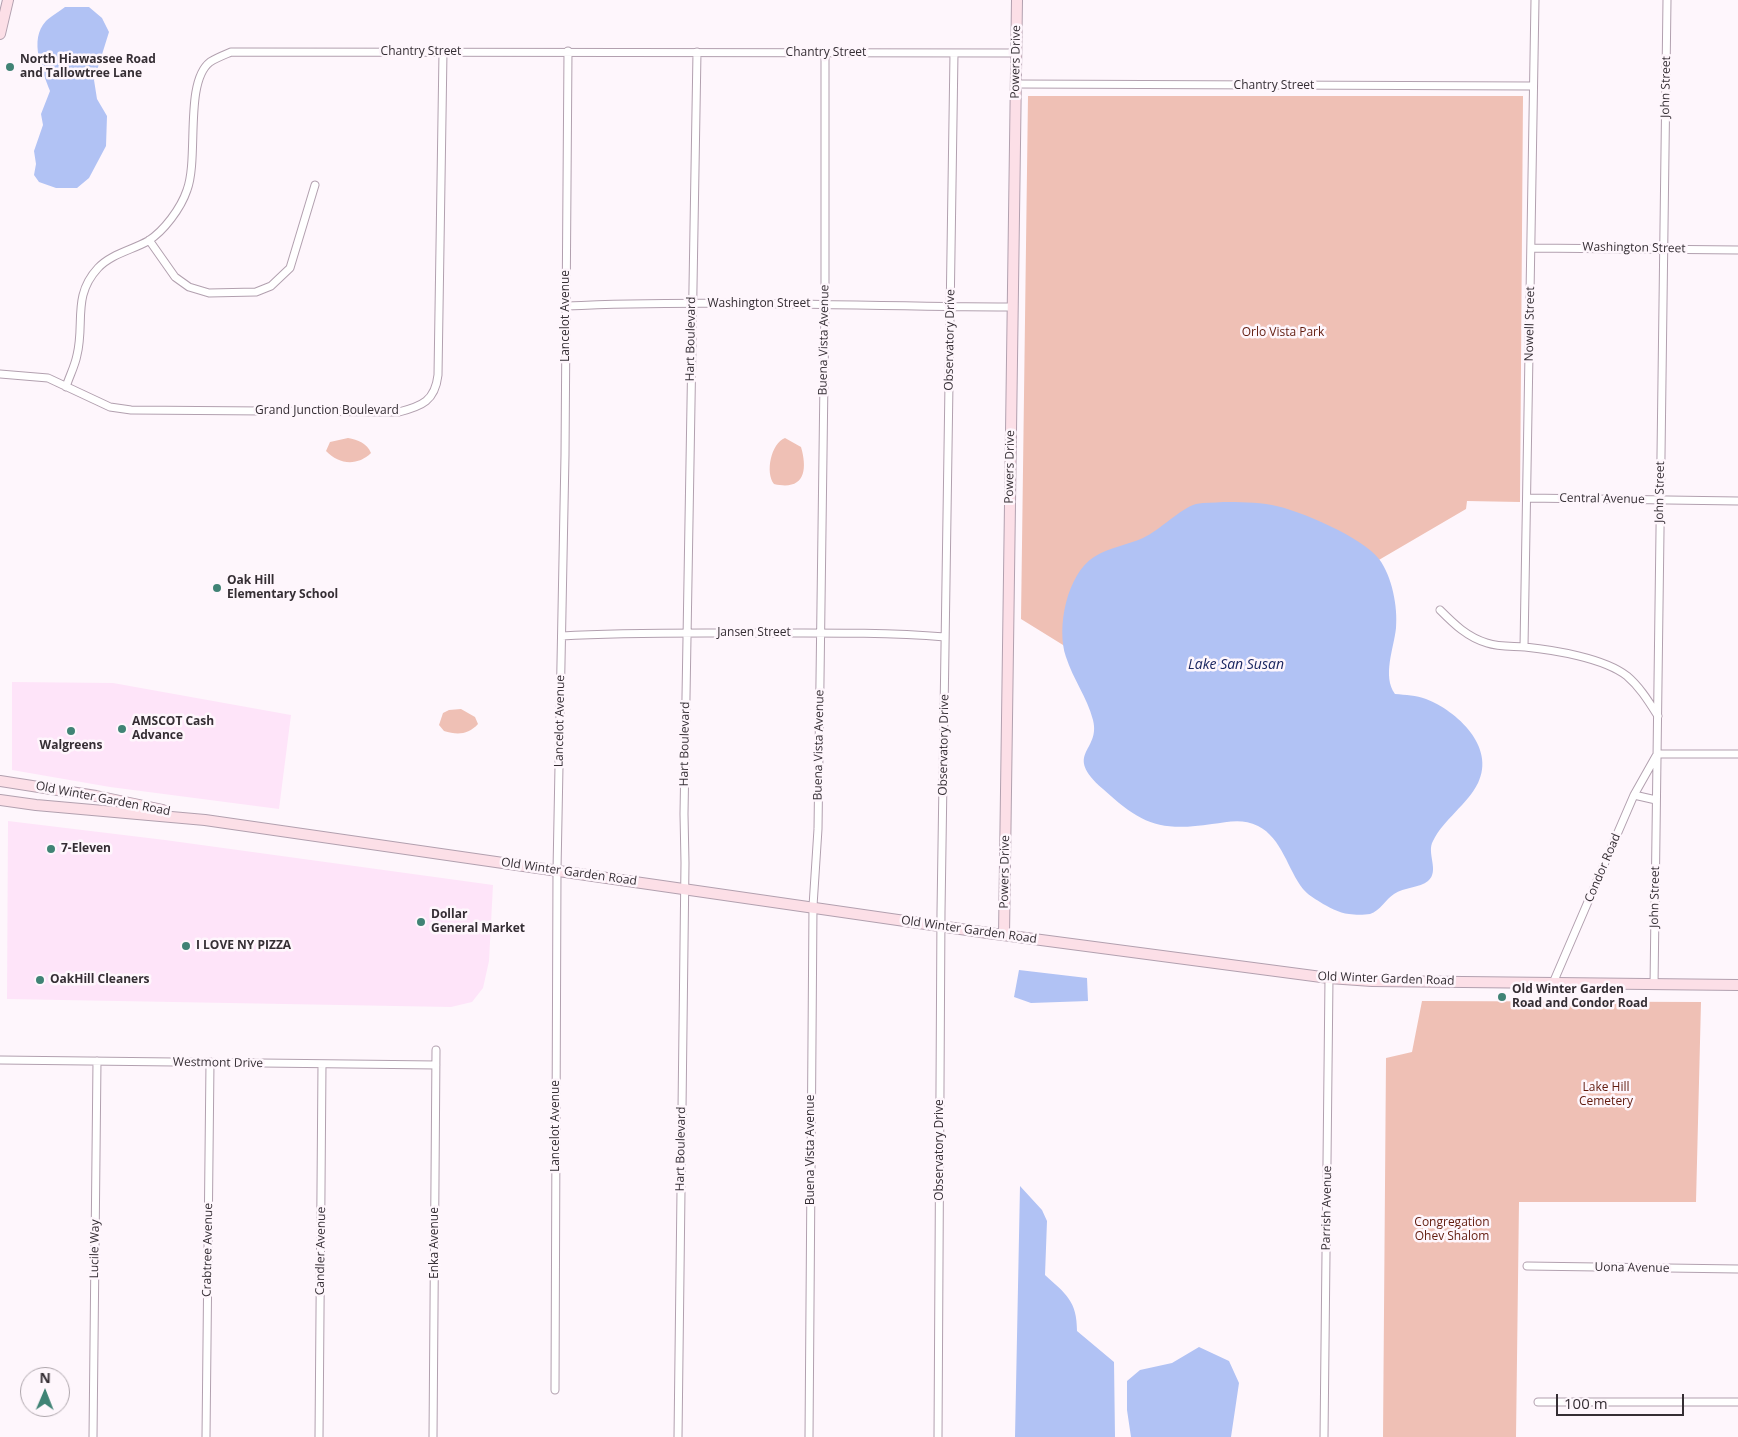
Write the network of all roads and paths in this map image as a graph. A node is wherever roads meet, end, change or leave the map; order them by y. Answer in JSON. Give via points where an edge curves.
{"nodes":[{"id":1,"x":8,"y":0,"type":"edge"},
{"id":2,"x":1017,"y":0,"type":"edge"},
{"id":3,"x":1535,"y":0,"type":"edge"},
{"id":4,"x":1667,"y":0,"type":"edge"},
{"id":5,"x":0,"y":34,"type":"edge"},
{"id":6,"x":568,"y":51,"type":"junction"},
{"id":7,"x":443,"y":52,"type":"junction"},
{"id":8,"x":697,"y":52,"type":"junction"},
{"id":9,"x":825,"y":53,"type":"junction"},
{"id":10,"x":954,"y":53,"type":"junction"},
{"id":11,"x":1016,"y":53,"type":"junction"},
{"id":12,"x":1015,"y":84,"type":"junction"},
{"id":13,"x":1532,"y":86,"type":"junction"},
{"id":14,"x":315,"y":185,"type":"dead end"},
{"id":15,"x":149,"y":240,"type":"junction"},
{"id":16,"x":1531,"y":248,"type":"junction"},
{"id":17,"x":1663,"y":248,"type":"junction"},
{"id":18,"x":1738,"y":250,"type":"edge"},
{"id":19,"x":691,"y":304,"type":"junction"},
{"id":20,"x":825,"y":304,"type":"junction"},
{"id":21,"x":566,"y":306,"type":"junction"},
{"id":22,"x":951,"y":306,"type":"junction"},
{"id":23,"x":1012,"y":307,"type":"junction"},
{"id":24,"x":0,"y":374,"type":"edge"},
{"id":25,"x":66,"y":387,"type":"junction"},
{"id":26,"x":1526,"y":498,"type":"junction"},
{"id":27,"x":1660,"y":500,"type":"junction"},
{"id":28,"x":1738,"y":501,"type":"edge"},
{"id":29,"x":1440,"y":610,"type":"dead end"},
{"id":30,"x":687,"y":633,"type":"junction"},
{"id":31,"x":820,"y":633,"type":"junction"},
{"id":32,"x":562,"y":636,"type":"junction"},
{"id":33,"x":946,"y":637,"type":"junction"},
{"id":34,"x":1524,"y":647,"type":"junction"},
{"id":35,"x":1658,"y":716,"type":"junction"},
{"id":36,"x":1657,"y":754,"type":"junction"},
{"id":37,"x":1738,"y":754,"type":"edge"},
{"id":38,"x":0,"y":781,"type":"edge"},
{"id":39,"x":1634,"y":795,"type":"junction"},
{"id":40,"x":0,"y":800,"type":"edge"},
{"id":41,"x":1656,"y":800,"type":"junction"},
{"id":42,"x":205,"y":820,"type":"junction"},
{"id":43,"x":557,"y":870,"type":"junction"},
{"id":44,"x":684,"y":888,"type":"junction"},
{"id":45,"x":812,"y":906,"type":"junction"},
{"id":46,"x":941,"y":926,"type":"junction"},
{"id":47,"x":1004,"y":935,"type":"junction"},
{"id":48,"x":1329,"y":978,"type":"junction"},
{"id":49,"x":1553,"y":983,"type":"junction"},
{"id":50,"x":1654,"y":985,"type":"junction"},
{"id":51,"x":1738,"y":985,"type":"edge"},
{"id":52,"x":436,"y":1050,"type":"dead end"},
{"id":53,"x":0,"y":1060,"type":"edge"},
{"id":54,"x":97,"y":1061,"type":"junction"},
{"id":55,"x":210,"y":1062,"type":"junction"},
{"id":56,"x":322,"y":1064,"type":"junction"},
{"id":57,"x":436,"y":1066,"type":"junction"},
{"id":58,"x":1527,"y":1266,"type":"dead end"},
{"id":59,"x":1738,"y":1269,"type":"edge"},
{"id":60,"x":555,"y":1390,"type":"dead end"},
{"id":61,"x":1538,"y":1402,"type":"dead end"},
{"id":62,"x":1738,"y":1402,"type":"edge"},
{"id":63,"x":93,"y":1437,"type":"edge"},
{"id":64,"x":206,"y":1437,"type":"edge"},
{"id":65,"x":319,"y":1437,"type":"edge"},
{"id":66,"x":433,"y":1437,"type":"edge"},
{"id":67,"x":678,"y":1437,"type":"edge"},
{"id":68,"x":810,"y":1437,"type":"edge"},
{"id":69,"x":938,"y":1437,"type":"edge"},
{"id":70,"x":1324,"y":1437,"type":"edge"}],
"edges":[{"from":1,"to":5,"type":"main road"},
{"from":2,"to":11,"type":"main road","name":"Powers Drive"},
{"from":3,"to":13,"type":"street","name":"Nowell Street"},
{"from":4,"to":17,"type":"street","name":"John Street"},
{"from":6,"to":7,"type":"street","name":"Chantry Street"},
{"from":6,"to":8,"type":"street","name":"Chantry Street"},
{"from":6,"to":21,"type":"street","name":"Lancelot Avenue"},
{"from":7,"to":15,"type":"street","name":"Chantry Street","via":[[231,52],[209,63],[194,89],[192,172],[187,191],[174,215]]},
{"from":7,"to":25,"type":"street","name":"Grand Junction Boulevard","via":[[438,375],[429,399],[399,412],[131,410],[110,407]]},
{"from":8,"to":9,"type":"street","name":"Chantry Street"},
{"from":8,"to":19,"type":"street","name":"Hart Boulevard"},
{"from":9,"to":10,"type":"street","name":"Chantry Street"},
{"from":9,"to":20,"type":"street","name":"Buena Vista Avenue"},
{"from":10,"to":11,"type":"street","name":"Chantry Street"},
{"from":10,"to":22,"type":"street","name":"Observatory Drive"},
{"from":11,"to":12,"type":"main road","name":"Powers Drive"},
{"from":12,"to":13,"type":"street","name":"Chantry Street"},
{"from":12,"to":23,"type":"main road","name":"Powers Drive"},
{"from":13,"to":16,"type":"street","name":"Nowell Street"},
{"from":14,"to":15,"type":"street","via":[[290,268],[271,286],[256,292],[209,293],[190,287],[175,277]]},
{"from":15,"to":25,"type":"street","name":"Chantry Street","via":[[108,260],[97,269],[83,293],[79,308],[78,354]]},
{"from":16,"to":17,"type":"street","name":"Washington Street"},
{"from":16,"to":26,"type":"street","name":"Nowell Street"},
{"from":17,"to":18,"type":"street","name":"Washington Street"},
{"from":17,"to":27,"type":"street","name":"John Street"},
{"from":19,"to":20,"type":"street","name":"Washington Street"},
{"from":19,"to":21,"type":"street","name":"Washington Street"},
{"from":19,"to":30,"type":"street","name":"Hart Boulevard"},
{"from":20,"to":22,"type":"street","name":"Washington Street"},
{"from":20,"to":31,"type":"street","name":"Buena Vista Avenue"},
{"from":21,"to":32,"type":"street","name":"Lancelot Avenue"},
{"from":22,"to":23,"type":"street","name":"Washington Street"},
{"from":22,"to":33,"type":"street","name":"Observatory Drive"},
{"from":23,"to":47,"type":"main road","name":"Powers Drive"},
{"from":24,"to":25,"type":"street","name":"Grand Junction Boulevard","via":[[48,378]]},
{"from":26,"to":27,"type":"street","name":"Central Avenue"},
{"from":26,"to":34,"type":"street","name":"Nowell Street"},
{"from":27,"to":28,"type":"street","name":"Central Avenue"},
{"from":27,"to":35,"type":"street","name":"John Street"},
{"from":29,"to":34,"type":"street","via":[[1469,635],[1503,647]]},
{"from":30,"to":31,"type":"street","name":"Jansen Street"},
{"from":30,"to":32,"type":"street","name":"Jansen Street","via":[[618,632]]},
{"from":30,"to":44,"type":"street","name":"Hart Boulevard"},
{"from":31,"to":33,"type":"street","name":"Jansen Street"},
{"from":31,"to":45,"type":"street","name":"Buena Vista Avenue","via":[[818,830]]},
{"from":32,"to":43,"type":"street","name":"Lancelot Avenue"},
{"from":33,"to":46,"type":"street","name":"Observatory Drive"},
{"from":34,"to":35,"type":"street","via":[[1613,667],[1642,692]]},
{"from":35,"to":36,"type":"street","name":"John Street"},
{"from":36,"to":37,"type":"street"},
{"from":36,"to":39,"type":"street","name":"Condor Road"},
{"from":36,"to":41,"type":"street","name":"John Street"},
{"from":38,"to":42,"type":"main road","name":"Old Winter Garden Road","via":[[96,796]]},
{"from":39,"to":41,"type":"street"},
{"from":39,"to":49,"type":"street","name":"Condor Road"},
{"from":40,"to":42,"type":"main road","name":"Old Winter Garden Road"},
{"from":41,"to":50,"type":"street","name":"John Street"},
{"from":42,"to":43,"type":"main road","name":"Old Winter Garden Road"},
{"from":43,"to":44,"type":"main road","name":"Old Winter Garden Road"},
{"from":43,"to":60,"type":"street","name":"Lancelot Avenue"},
{"from":44,"to":45,"type":"main road","name":"Old Winter Garden Road"},
{"from":44,"to":67,"type":"street","name":"Hart Boulevard"},
{"from":45,"to":46,"type":"main road","name":"Old Winter Garden Road"},
{"from":45,"to":68,"type":"street","name":"Buena Vista Avenue"},
{"from":46,"to":47,"type":"main road","name":"Old Winter Garden Road"},
{"from":46,"to":69,"type":"street","name":"Observatory Drive"},
{"from":47,"to":48,"type":"main road","name":"Old Winter Garden Road"},
{"from":48,"to":49,"type":"main road","name":"Old Winter Garden Road"},
{"from":48,"to":70,"type":"street","name":"Parrish Avenue"},
{"from":49,"to":50,"type":"main road","name":"Old Winter Garden Road"},
{"from":50,"to":51,"type":"main road","name":"Old Winter Garden Road"},
{"from":52,"to":57,"type":"street","name":"Enka Avenue"},
{"from":53,"to":54,"type":"street","name":"Westmont Drive"},
{"from":54,"to":55,"type":"street","name":"Westmont Drive"},
{"from":54,"to":63,"type":"street","name":"Lucile Way"},
{"from":55,"to":56,"type":"street","name":"Westmont Drive"},
{"from":55,"to":64,"type":"street","name":"Crabtree Avenue"},
{"from":56,"to":57,"type":"street","name":"Westmont Drive"},
{"from":56,"to":65,"type":"street","name":"Candler Avenue"},
{"from":57,"to":66,"type":"street","name":"Enka Avenue"},
{"from":58,"to":59,"type":"street","name":"Uona Avenue"},
{"from":61,"to":62,"type":"street"}]}
